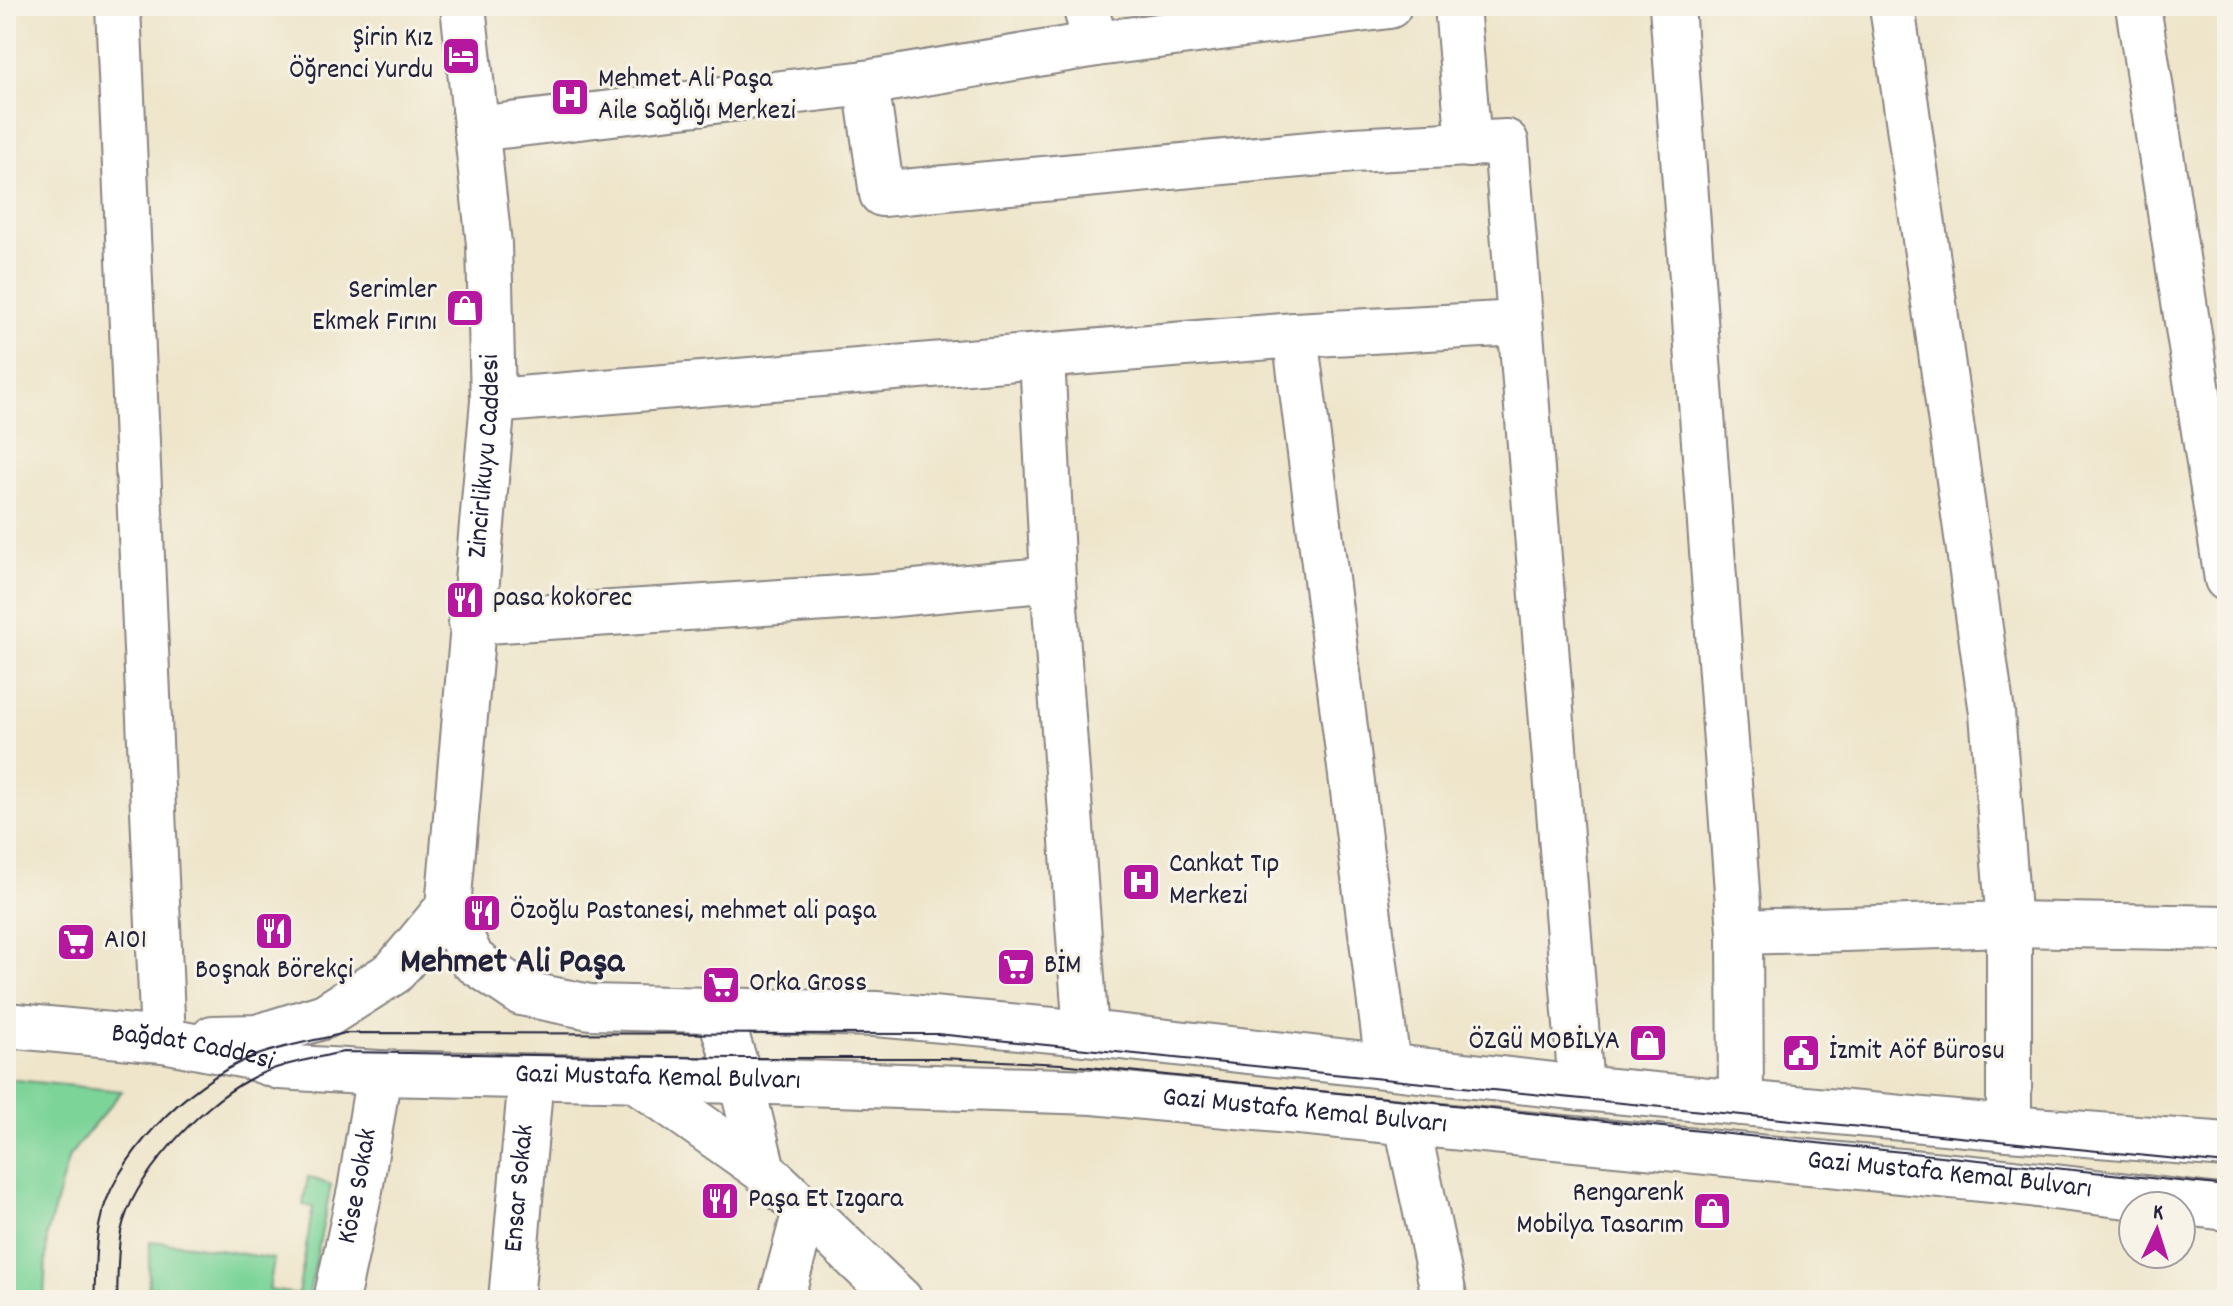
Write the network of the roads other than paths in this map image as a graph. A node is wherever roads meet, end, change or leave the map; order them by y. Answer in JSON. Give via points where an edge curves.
{"nodes":[{"id":1,"x":118,"y":6,"type":"edge"},
{"id":2,"x":463,"y":6,"type":"edge"},
{"id":3,"x":1389,"y":6,"type":"edge"},
{"id":4,"x":1457,"y":6,"type":"edge"},
{"id":5,"x":1672,"y":6,"type":"edge"},
{"id":6,"x":1892,"y":6,"type":"edge"},
{"id":7,"x":2138,"y":6,"type":"edge"},
{"id":8,"x":1090,"y":25,"type":"edge"},
{"id":9,"x":866,"y":83,"type":"junction"},
{"id":10,"x":476,"y":129,"type":"junction"},
{"id":11,"x":1469,"y":145,"type":"junction"},
{"id":12,"x":1520,"y":323,"type":"junction"},
{"id":13,"x":1295,"y":335,"type":"junction"},
{"id":14,"x":1042,"y":356,"type":"junction"},
{"id":15,"x":493,"y":401,"type":"junction"},
{"id":16,"x":1053,"y":579,"type":"junction"},
{"id":17,"x":2227,"y":579,"type":"edge"},
{"id":18,"x":471,"y":622,"type":"junction"},
{"id":19,"x":448,"y":907,"type":"junction"},
{"id":20,"x":2009,"y":924,"type":"junction"},
{"id":21,"x":2227,"y":928,"type":"edge"},
{"id":22,"x":1740,"y":932,"type":"junction"},
{"id":23,"x":590,"y":1007,"type":"joint"},
{"id":24,"x":718,"y":1010,"type":"junction"},
{"id":25,"x":6,"y":1025,"type":"edge"},
{"id":26,"x":1086,"y":1033,"type":"junction"},
{"id":27,"x":163,"y":1040,"type":"junction"},
{"id":28,"x":1388,"y":1066,"type":"junction"},
{"id":29,"x":379,"y":1073,"type":"junction"},
{"id":30,"x":531,"y":1077,"type":"junction"},
{"id":31,"x":636,"y":1080,"type":"junction"},
{"id":32,"x":741,"y":1081,"type":"junction"},
{"id":33,"x":1581,"y":1088,"type":"junction"},
{"id":34,"x":1741,"y":1103,"type":"junction"},
{"id":35,"x":1407,"y":1124,"type":"junction"},
{"id":36,"x":2009,"y":1128,"type":"junction"},
{"id":37,"x":2227,"y":1145,"type":"edge"},
{"id":38,"x":763,"y":1170,"type":"junction"},
{"id":39,"x":2227,"y":1208,"type":"edge"},
{"id":40,"x":805,"y":1211,"type":"junction"},
{"id":41,"x":336,"y":1300,"type":"edge"},
{"id":42,"x":511,"y":1300,"type":"edge"},
{"id":43,"x":781,"y":1300,"type":"edge"},
{"id":44,"x":900,"y":1300,"type":"edge"},
{"id":45,"x":1445,"y":1300,"type":"edge"}],
"edges":[{"from":1,"to":27,"type":"street"},
{"from":2,"to":10,"type":"street","name":"Zincirlikuyu Caddesi"},
{"from":3,"to":8,"type":"street"},
{"from":4,"to":11,"type":"street"},
{"from":5,"to":22,"type":"street"},
{"from":6,"to":20,"type":"street","via":[[1992,713]]},
{"from":7,"to":17,"type":"street"},
{"from":8,"to":9,"type":"street"},
{"from":9,"to":10,"type":"street"},
{"from":9,"to":11,"type":"street","via":[[882,194],[1353,150]]},
{"from":10,"to":15,"type":"street","name":"Zincirlikuyu Caddesi","via":[[489,244]]},
{"from":11,"to":12,"type":"street","via":[[1506,142]]},
{"from":12,"to":13,"type":"street"},
{"from":12,"to":33,"type":"street"},
{"from":13,"to":14,"type":"street"},
{"from":13,"to":28,"type":"street"},
{"from":14,"to":15,"type":"street"},
{"from":14,"to":16,"type":"street"},
{"from":15,"to":18,"type":"street","name":"Zincirlikuyu Caddesi"},
{"from":16,"to":18,"type":"street"},
{"from":16,"to":26,"type":"street"},
{"from":18,"to":19,"type":"street","name":"Zincirlikuyu Caddesi"},
{"from":19,"to":23,"type":"street","name":"Zincirlikuyu Caddesi","via":[[472,960],[521,993]]},
{"from":19,"to":27,"type":"street","via":[[394,972],[325,1016],[257,1037]]},
{"from":20,"to":21,"type":"street"},
{"from":20,"to":22,"type":"street"},
{"from":20,"to":36,"type":"street"},
{"from":22,"to":34,"type":"street"},
{"from":23,"to":24,"type":"street","name":"Gazi Mustafa Kemal Bulvarı"},
{"from":24,"to":26,"type":"street","name":"Gazi Mustafa Kemal Bulvarı","via":[[876,1014]]},
{"from":24,"to":32,"type":"street"},
{"from":25,"to":27,"type":"street","name":"Bağdat Caddesi"},
{"from":26,"to":28,"type":"street","name":"Gazi Mustafa Kemal Bulvarı"},
{"from":27,"to":29,"type":"street","name":"Bağdat Caddesi","via":[[280,1067]]},
{"from":28,"to":33,"type":"street","name":"Gazi Mustafa Kemal Bulvarı"},
{"from":29,"to":30,"type":"street","name":"Gazi Mustafa Kemal Bulvarı"},
{"from":29,"to":41,"type":"street","name":"Köse Sokak"},
{"from":30,"to":31,"type":"street","name":"Gazi Mustafa Kemal Bulvarı"},
{"from":30,"to":42,"type":"street","name":"Ensar Sokak"},
{"from":31,"to":32,"type":"street","name":"Gazi Mustafa Kemal Bulvarı"},
{"from":31,"to":38,"type":"street"},
{"from":32,"to":35,"type":"street","name":"Gazi Mustafa Kemal Bulvarı","via":[[1094,1092]]},
{"from":32,"to":38,"type":"street"},
{"from":33,"to":34,"type":"street","name":"Gazi Mustafa Kemal Bulvarı"},
{"from":34,"to":36,"type":"street","name":"Gazi Mustafa Kemal Bulvarı"},
{"from":35,"to":39,"type":"street","name":"Gazi Mustafa Kemal Bulvarı","via":[[1997,1180]]},
{"from":35,"to":45,"type":"street","via":[[1411,1192]]},
{"from":36,"to":37,"type":"street","name":"Gazi Mustafa Kemal Bulvarı"},
{"from":38,"to":40,"type":"street"},
{"from":40,"to":43,"type":"street"},
{"from":40,"to":44,"type":"street"}]}
